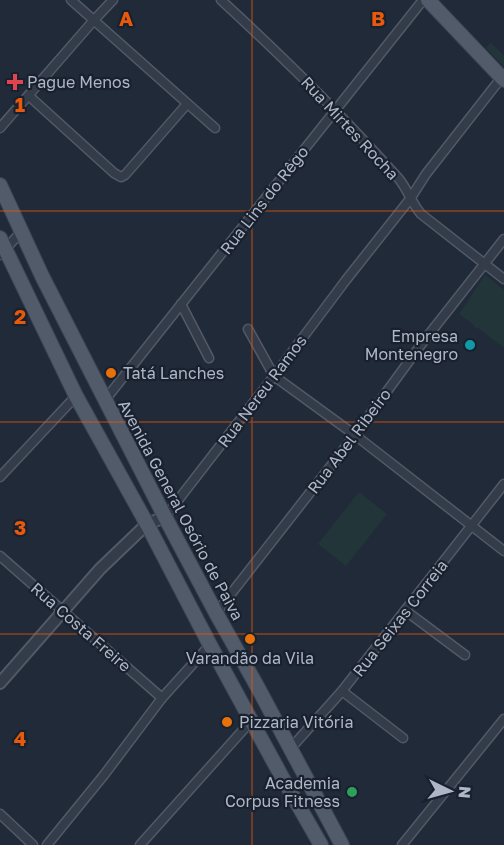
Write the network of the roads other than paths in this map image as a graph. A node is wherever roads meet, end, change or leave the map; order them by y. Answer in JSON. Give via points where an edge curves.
{"nodes":[{"id":1,"x":71,"y":0,"type":"edge"},
{"id":2,"x":113,"y":0,"type":"edge"},
{"id":3,"x":221,"y":0,"type":"edge"},
{"id":4,"x":423,"y":0,"type":"edge"},
{"id":5,"x":428,"y":0,"type":"edge"},
{"id":6,"x":94,"y":20,"type":"junction"},
{"id":7,"x":503,"y":79,"type":"edge"},
{"id":8,"x":29,"y":96,"type":"junction"},
{"id":9,"x":187,"y":104,"type":"junction"},
{"id":10,"x":335,"y":110,"type":"junction"},
{"id":11,"x":0,"y":128,"type":"edge"},
{"id":12,"x":215,"y":128,"type":"dead end"},
{"id":13,"x":0,"y":185,"type":"edge"},
{"id":14,"x":410,"y":199,"type":"junction"},
{"id":15,"x":21,"y":232,"type":"junction"},
{"id":16,"x":504,"y":239,"type":"edge"},
{"id":17,"x":2,"y":247,"type":"edge"},
{"id":18,"x":484,"y":264,"type":"junction"},
{"id":19,"x":504,"y":279,"type":"edge"},
{"id":20,"x":181,"y":304,"type":"junction"},
{"id":21,"x":248,"y":329,"type":"dead end"},
{"id":22,"x":209,"y":358,"type":"dead end"},
{"id":23,"x":274,"y":376,"type":"junction"},
{"id":24,"x":76,"y":396,"type":"junction"},
{"id":25,"x":105,"y":400,"type":"junction"},
{"id":26,"x":355,"y":435,"type":"junction"},
{"id":27,"x":0,"y":477,"type":"edge"},
{"id":28,"x":504,"y":484,"type":"edge"},
{"id":29,"x":165,"y":516,"type":"junction"},
{"id":30,"x":147,"y":524,"type":"junction"},
{"id":31,"x":472,"y":525,"type":"junction"},
{"id":32,"x":504,"y":551,"type":"edge"},
{"id":33,"x":0,"y":556,"type":"edge"},
{"id":34,"x":63,"y":611,"type":"junction"},
{"id":35,"x":406,"y":611,"type":"junction"},
{"id":36,"x":216,"y":613,"type":"junction"},
{"id":37,"x":210,"y":645,"type":"junction"},
{"id":38,"x":465,"y":655,"type":"dead end"},
{"id":39,"x":0,"y":683,"type":"edge"},
{"id":40,"x":342,"y":692,"type":"junction"},
{"id":41,"x":162,"y":698,"type":"junction"},
{"id":42,"x":504,"y":719,"type":"edge"},
{"id":43,"x":252,"y":720,"type":"junction"},
{"id":44,"x":403,"y":738,"type":"dead end"},
{"id":45,"x":291,"y":748,"type":"junction"},
{"id":46,"x":0,"y":814,"type":"edge"},
{"id":47,"x":33,"y":845,"type":"edge"},
{"id":48,"x":47,"y":845,"type":"edge"},
{"id":49,"x":140,"y":845,"type":"edge"},
{"id":50,"x":321,"y":845,"type":"edge"},
{"id":51,"x":342,"y":845,"type":"edge"},
{"id":52,"x":402,"y":845,"type":"edge"}],
"edges":[{"from":1,"to":6,"type":"street"},
{"from":2,"to":6,"type":"street"},
{"from":3,"to":10,"type":"street","name":"Rua Mirtes Rocha"},
{"from":4,"to":10,"type":"street","name":"Rua Lins do Rêgo"},
{"from":5,"to":7,"type":"main road"},
{"from":6,"to":8,"type":"street"},
{"from":6,"to":9,"type":"street"},
{"from":7,"to":14,"type":"street","name":"Rua Nereu Ramos"},
{"from":8,"to":9,"type":"street","via":[[121,177]]},
{"from":8,"to":11,"type":"street"},
{"from":9,"to":12,"type":"street"},
{"from":10,"to":14,"type":"street","name":"Rua Mirtes Rocha","via":[[402,182]]},
{"from":10,"to":20,"type":"street","name":"Rua Lins do Rêgo"},
{"from":13,"to":15,"type":"main road","name":"Avenida General Osório de Paiva"},
{"from":14,"to":18,"type":"street","name":"Rua Mirtes Rocha","via":[[421,214]]},
{"from":14,"to":23,"type":"street","name":"Rua Nereu Ramos"},
{"from":15,"to":17,"type":"street"},
{"from":15,"to":25,"type":"main road","name":"Avenida General Osório de Paiva"},
{"from":16,"to":18,"type":"street","name":"Rua Abel Ribeiro"},
{"from":17,"to":24,"type":"main road"},
{"from":18,"to":19,"type":"street","name":"Rua Mirtes Rocha"},
{"from":18,"to":26,"type":"street","name":"Rua Abel Ribeiro"},
{"from":20,"to":22,"type":"street"},
{"from":20,"to":25,"type":"street","name":"Rua Lins do Rêgo"},
{"from":21,"to":23,"type":"street"},
{"from":23,"to":26,"type":"street"},
{"from":23,"to":29,"type":"street","name":"Rua Nereu Ramos"},
{"from":24,"to":27,"type":"street"},
{"from":24,"to":30,"type":"main road"},
{"from":25,"to":29,"type":"main road","name":"Avenida General Osório de Paiva"},
{"from":26,"to":31,"type":"street"},
{"from":26,"to":36,"type":"street","name":"Rua Abel Ribeiro"},
{"from":28,"to":31,"type":"street","name":"Rua Seixas Correia"},
{"from":29,"to":30,"type":"street","name":"Rua Nereu Ramos"},
{"from":29,"to":36,"type":"main road","name":"Avenida General Osório de Paiva"},
{"from":30,"to":34,"type":"street","name":"Rua Nereu Ramos"},
{"from":30,"to":37,"type":"main road"},
{"from":31,"to":32,"type":"street"},
{"from":31,"to":35,"type":"street","name":"Rua Seixas Correia"},
{"from":33,"to":34,"type":"street","name":"Rua Costa Freire"},
{"from":34,"to":39,"type":"street","name":"Rua Nereu Ramos"},
{"from":34,"to":41,"type":"street","name":"Rua Costa Freire"},
{"from":35,"to":38,"type":"street"},
{"from":35,"to":40,"type":"street","name":"Rua Seixas Correia"},
{"from":36,"to":45,"type":"main road","name":"Avenida General Osório de Paiva"},
{"from":37,"to":41,"type":"street"},
{"from":37,"to":43,"type":"main road"},
{"from":40,"to":44,"type":"street"},
{"from":40,"to":45,"type":"street","name":"Rua Seixas Correia"},
{"from":41,"to":48,"type":"street"},
{"from":42,"to":52,"type":"street"},
{"from":43,"to":49,"type":"street"},
{"from":43,"to":50,"type":"main road"},
{"from":45,"to":51,"type":"main road","name":"Avenida General Osório de Paiva"},
{"from":46,"to":47,"type":"street"}]}
